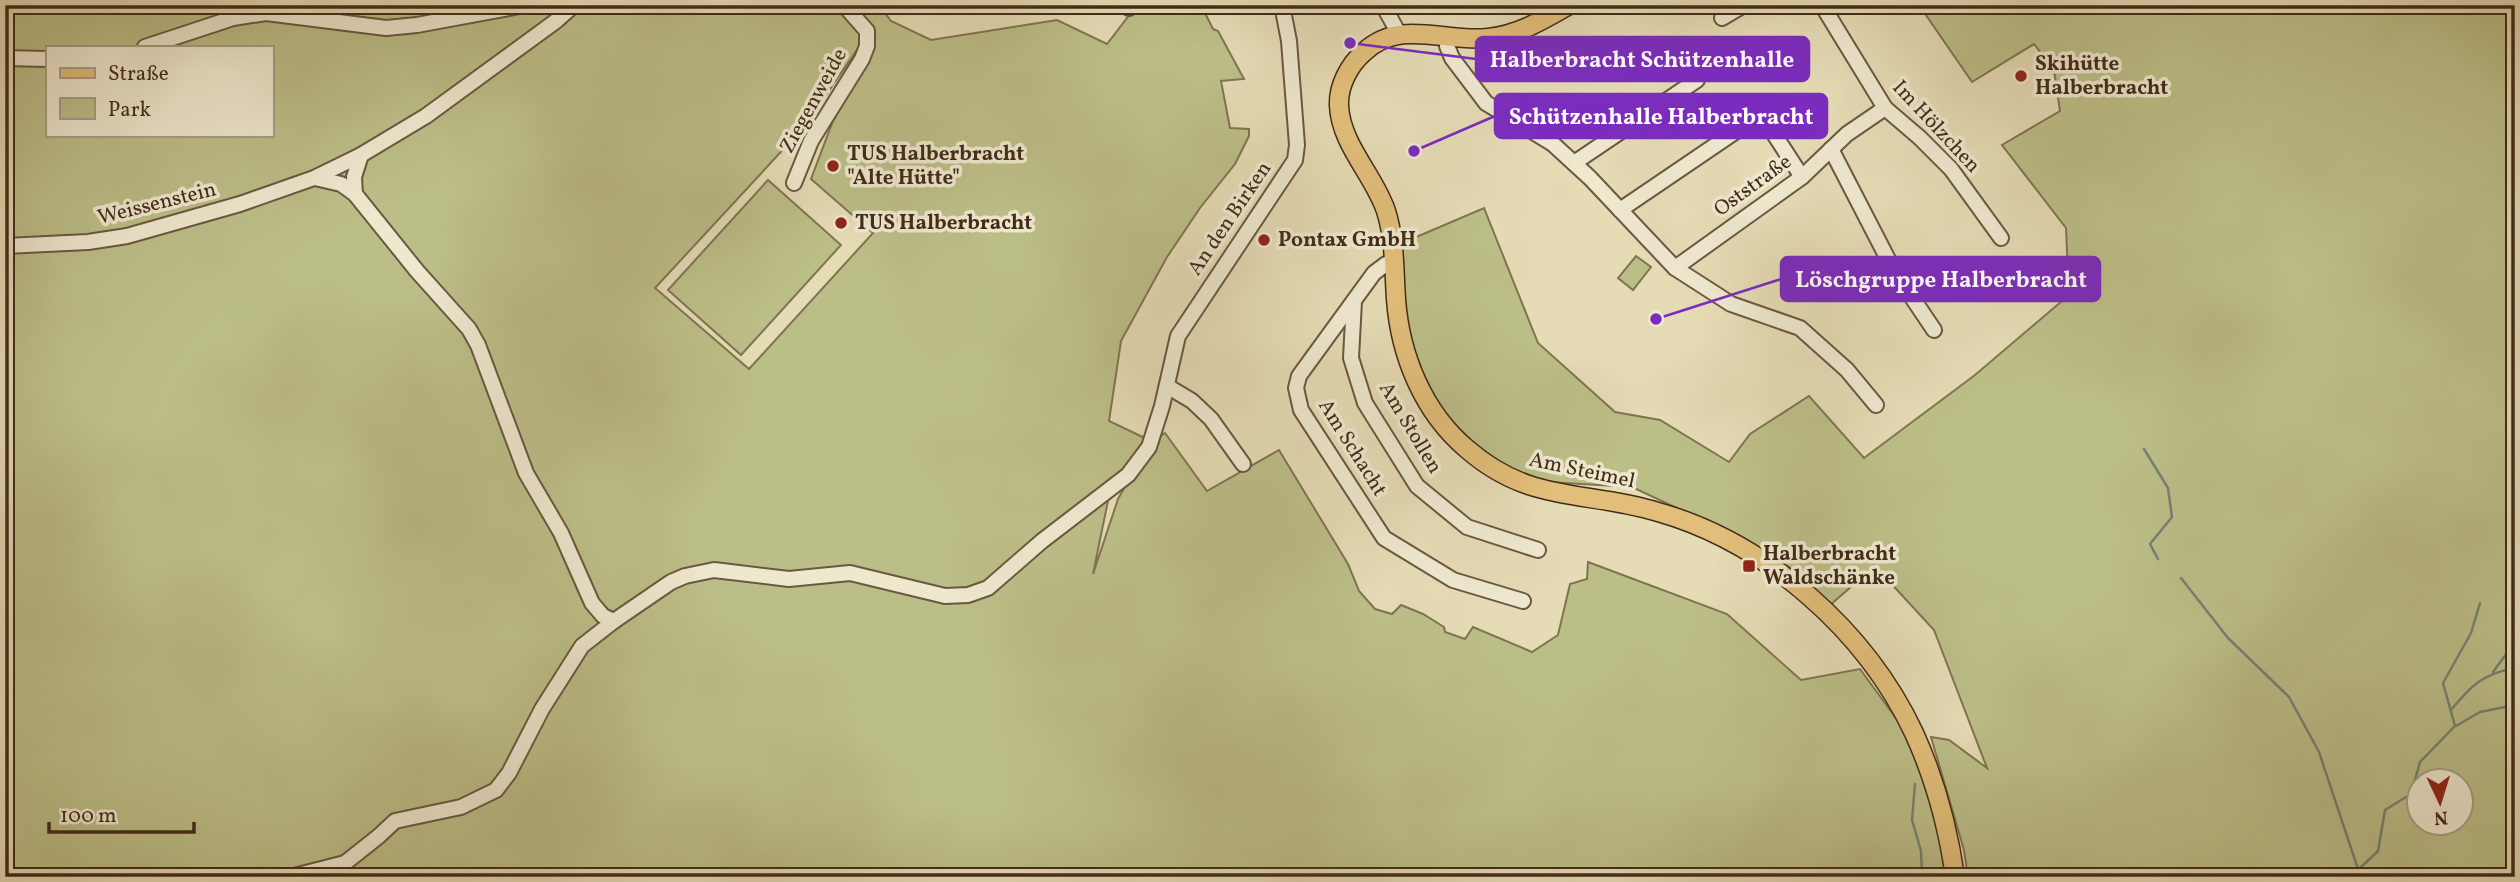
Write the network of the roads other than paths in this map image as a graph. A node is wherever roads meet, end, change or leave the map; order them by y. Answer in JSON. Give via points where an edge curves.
{"nodes":[{"id":1,"x":525,"y":5,"type":"edge"},
{"id":2,"x":574,"y":5,"type":"edge"},
{"id":3,"x":844,"y":5,"type":"edge"},
{"id":4,"x":1282,"y":5,"type":"edge"},
{"id":5,"x":1383,"y":5,"type":"edge"},
{"id":6,"x":1569,"y":5,"type":"edge"},
{"id":7,"x":1744,"y":5,"type":"edge"},
{"id":8,"x":1822,"y":5,"type":"edge"},
{"id":9,"x":1722,"y":18,"type":"dead end"},
{"id":10,"x":1399,"y":33,"type":"junction"},
{"id":11,"x":1449,"y":36,"type":"junction"},
{"id":12,"x":148,"y":46,"type":"edge"},
{"id":13,"x":5,"y":58,"type":"edge"},
{"id":14,"x":46,"y":60,"type":"edge"},
{"id":15,"x":1697,"y":80,"type":"dead end"},
{"id":16,"x":1885,"y":108,"type":"junction"},
{"id":17,"x":1831,"y":149,"type":"junction"},
{"id":18,"x":361,"y":155,"type":"junction"},
{"id":19,"x":1574,"y":163,"type":"junction"},
{"id":20,"x":1802,"y":177,"type":"junction"},
{"id":21,"x":314,"y":178,"type":"junction"},
{"id":22,"x":794,"y":183,"type":"dead end"},
{"id":23,"x":355,"y":194,"type":"junction"},
{"id":24,"x":1620,"y":210,"type":"junction"},
{"id":25,"x":2001,"y":238,"type":"dead end"},
{"id":26,"x":5,"y":246,"type":"edge"},
{"id":27,"x":1395,"y":262,"type":"junction"},
{"id":28,"x":1675,"y":268,"type":"junction"},
{"id":29,"x":1354,"y":301,"type":"junction"},
{"id":30,"x":1934,"y":330,"type":"dead end"},
{"id":31,"x":1167,"y":386,"type":"junction"},
{"id":32,"x":1876,"y":405,"type":"dead end"},
{"id":33,"x":1243,"y":464,"type":"dead end"},
{"id":34,"x":1538,"y":550,"type":"dead end"},
{"id":35,"x":1523,"y":601,"type":"dead end"},
{"id":36,"x":614,"y":621,"type":"junction"},
{"id":37,"x":290,"y":877,"type":"edge"},
{"id":38,"x":1955,"y":877,"type":"edge"}],
"edges":[{"from":1,"to":12,"type":"street","via":[[386,28],[266,13],[233,18]]},
{"from":2,"to":18,"type":"street","name":"Weissenstein","via":[[426,116]]},
{"from":3,"to":22,"type":"street","name":"Ziegenweide","via":[[867,31],[867,47],[811,141]]},
{"from":4,"to":31,"type":"street","name":"An den Birken","via":[[1290,51],[1295,160],[1178,337]]},
{"from":5,"to":10,"type":"street"},
{"from":6,"to":11,"type":"main road","via":[[1505,36]]},
{"from":7,"to":9,"type":"street"},
{"from":8,"to":16,"type":"street","name":"Im Hölzchen"},
{"from":10,"to":11,"type":"main road"},
{"from":10,"to":27,"type":"main road","name":"Am Steimel","via":[[1380,40],[1356,60],[1339,97],[1347,137],[1386,212]]},
{"from":11,"to":19,"type":"street","via":[[1452,58],[1486,103],[1553,144]]},
{"from":13,"to":14,"type":"street"},
{"from":15,"to":19,"type":"street"},
{"from":16,"to":17,"type":"street","name":"Oststraße"},
{"from":16,"to":25,"type":"street","name":"Im Hölzchen","via":[[1951,169]]},
{"from":17,"to":20,"type":"street","name":"Oststraße"},
{"from":17,"to":30,"type":"street","via":[[1893,269]]},
{"from":18,"to":21,"type":"street","name":"Weissenstein"},
{"from":18,"to":23,"type":"street","via":[[354,177]]},
{"from":19,"to":24,"type":"street"},
{"from":20,"to":24,"type":"street","via":[[1765,120],[1754,119]]},
{"from":20,"to":28,"type":"street","name":"Oststraße"},
{"from":21,"to":23,"type":"street","via":[[341,184]]},
{"from":21,"to":26,"type":"street","name":"Weissenstein","via":[[127,236]]},
{"from":23,"to":36,"type":"street","via":[[469,329],[526,473],[561,533],[592,603]]},
{"from":24,"to":28,"type":"street"},
{"from":27,"to":29,"type":"street","name":"Am Schacht","via":[[1379,268]]},
{"from":27,"to":38,"type":"main road","name":"Am Steimel","via":[[1398,316],[1406,352],[1424,397],[1457,441],[1520,483],[1640,507],[1700,527],[1759,559],[1850,637],[1896,700],[1913,732],[1942,807]]},
{"from":28,"to":32,"type":"street","via":[[1731,304],[1800,328],[1847,370]]},
{"from":29,"to":34,"type":"street","name":"Am Stollen","via":[[1351,358],[1365,403],[1417,486],[1467,527]]},
{"from":29,"to":35,"type":"street","name":"Am Schacht","via":[[1298,376],[1301,410],[1384,538],[1453,580]]},
{"from":31,"to":33,"type":"street","via":[[1211,419]]},
{"from":31,"to":36,"type":"street","name":"An den Birken","via":[[1149,447],[1128,475],[978,593],[934,594],[850,573],[781,578],[714,570],[671,583]]},
{"from":36,"to":37,"type":"street","via":[[579,651],[496,790],[461,807],[395,821],[345,863]]}]}
